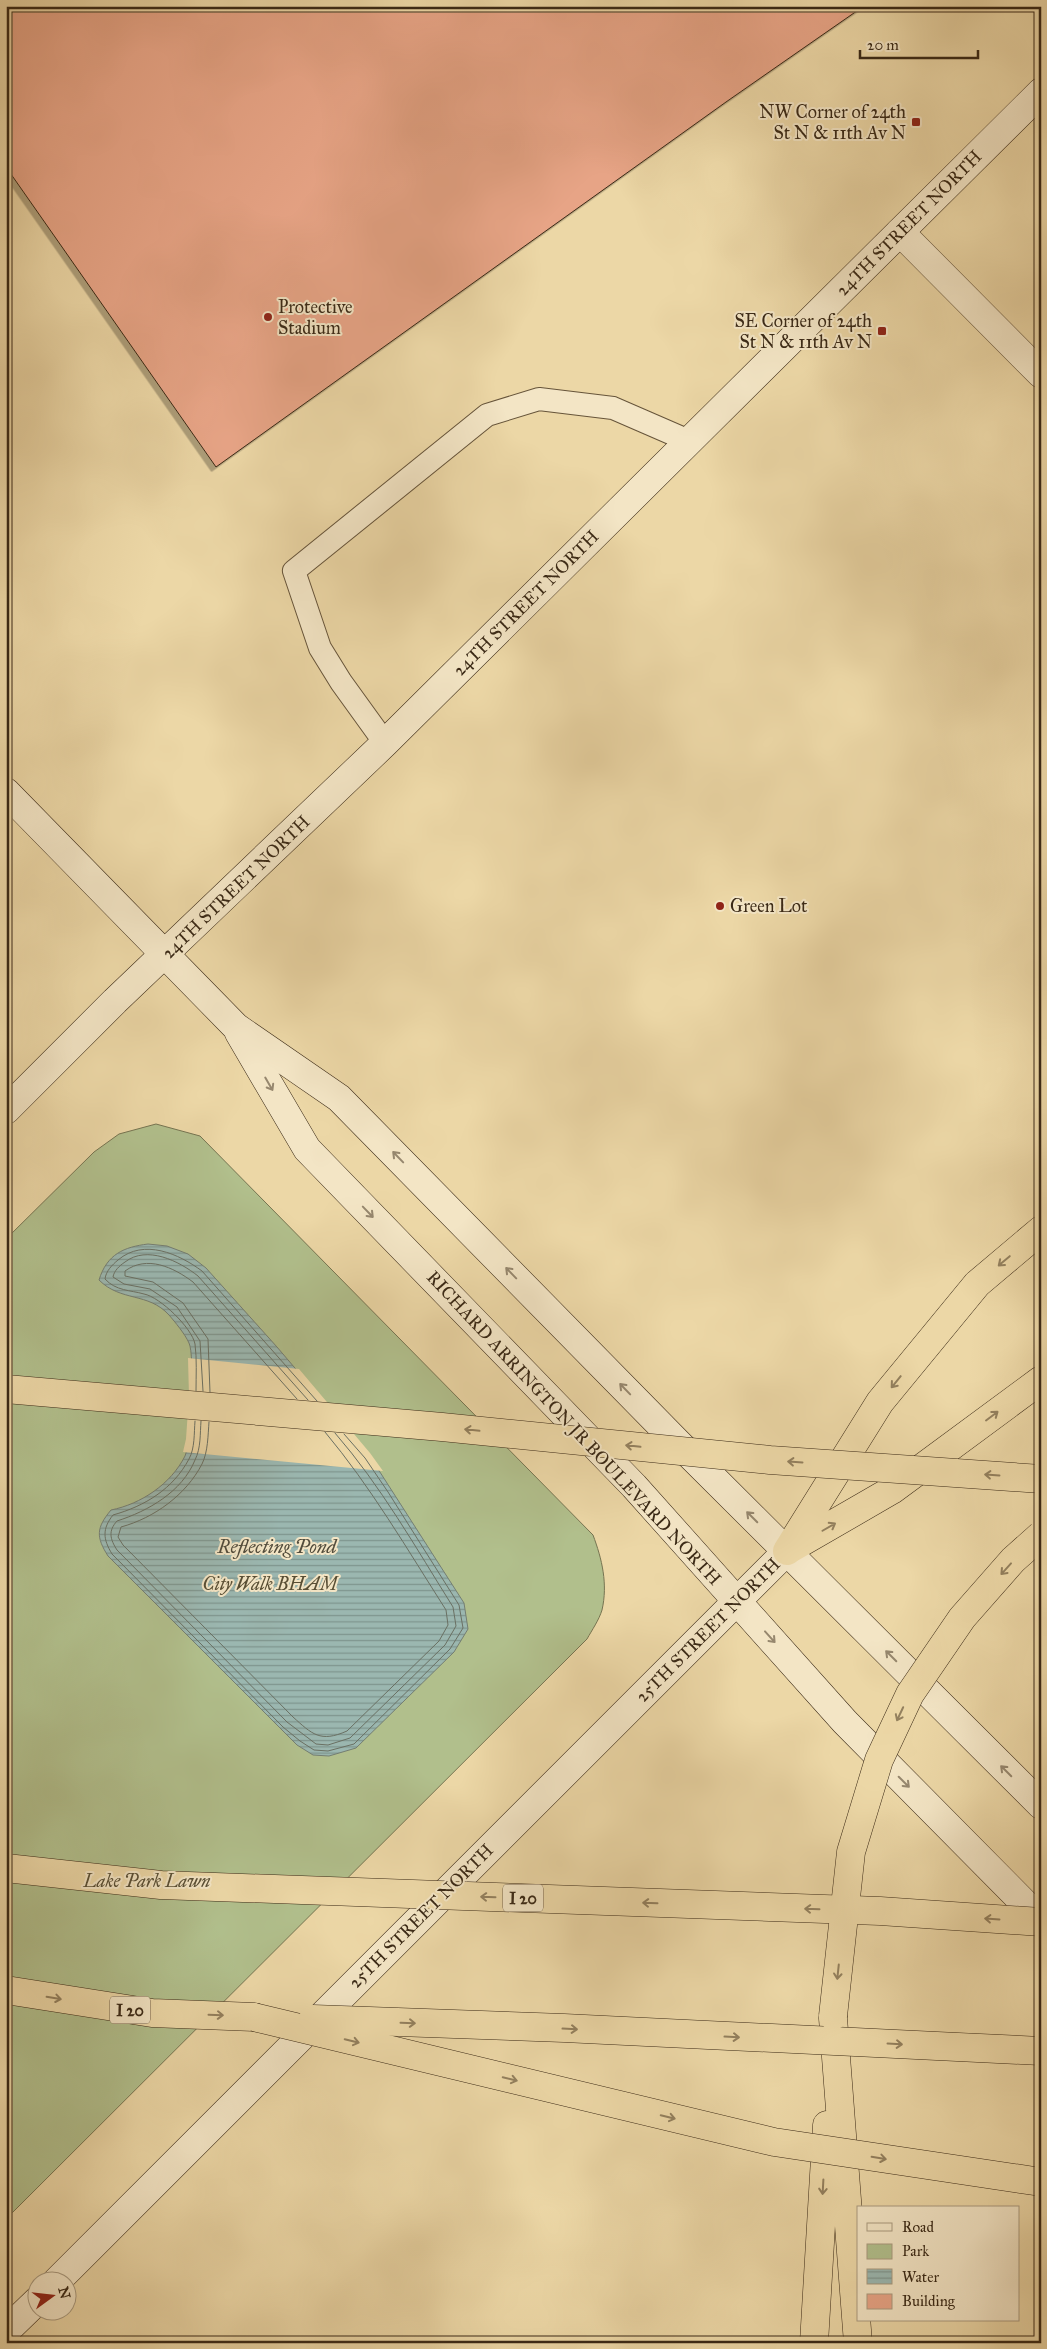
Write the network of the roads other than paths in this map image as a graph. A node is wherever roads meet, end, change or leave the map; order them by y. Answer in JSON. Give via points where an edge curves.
{"nodes":[{"id":1,"x":1041,"y":92,"type":"edge"},
{"id":2,"x":900,"y":232,"type":"junction"},
{"id":3,"x":1041,"y":374,"type":"edge"},
{"id":4,"x":690,"y":441,"type":"junction"},
{"id":5,"x":385,"y":743,"type":"junction"},
{"id":6,"x":10,"y":804,"type":"edge"},
{"id":7,"x":166,"y":954,"type":"junction"},
{"id":8,"x":236,"y":1027,"type":"junction"},
{"id":9,"x":6,"y":1110,"type":"edge"},
{"id":10,"x":1041,"y":1230,"type":"edge"},
{"id":11,"x":1041,"y":1380,"type":"edge"},
{"id":12,"x":6,"y":1389,"type":"edge"},
{"id":13,"x":1041,"y":1480,"type":"edge"},
{"id":14,"x":1041,"y":1535,"type":"edge"},
{"id":15,"x":787,"y":1551,"type":"junction"},
{"id":16,"x":737,"y":1601,"type":"junction"},
{"id":17,"x":1041,"y":1805,"type":"edge"},
{"id":18,"x":6,"y":1868,"type":"edge"},
{"id":19,"x":1041,"y":1921,"type":"edge"},
{"id":20,"x":6,"y":1990,"type":"edge"},
{"id":21,"x":833,"y":2016,"type":"junction"},
{"id":22,"x":254,"y":2017,"type":"junction"},
{"id":23,"x":1041,"y":2051,"type":"edge"},
{"id":24,"x":1041,"y":2182,"type":"edge"},
{"id":25,"x":66,"y":2272,"type":"edge"},
{"id":26,"x":28,"y":2310,"type":"edge"},
{"id":27,"x":6,"y":2331,"type":"edge"},
{"id":28,"x":814,"y":2343,"type":"edge"},
{"id":29,"x":858,"y":2343,"type":"edge"}],
"edges":[{"from":1,"to":2,"type":"street","name":"24TH STREET NORTH"},
{"from":2,"to":3,"type":"street"},
{"from":2,"to":4,"type":"street","name":"24TH STREET NORTH"},
{"from":4,"to":5,"type":"street","name":"24TH STREET NORTH"},
{"from":4,"to":5,"type":"lane","via":[[613,408],[538,399],[487,415],[294,571],[320,648]]},
{"from":5,"to":7,"type":"street","name":"24TH STREET NORTH"},
{"from":6,"to":7,"type":"street","name":"RICHARD ARRINGTON JR BOULEVARD NORTH"},
{"from":7,"to":8,"type":"street","name":"RICHARD ARRINGTON JR BOULEVARD NORTH"},
{"from":7,"to":9,"type":"street","name":"24TH STREET NORTH"},
{"from":15,"to":8,"type":"street","name":"RICHARD ARRINGTON JR BOULEVARD NORTH","one_way":true,"via":[[339,1098]]},
{"from":8,"to":16,"type":"street","name":"RICHARD ARRINGTON JR BOULEVARD NORTH","one_way":true,"via":[[307,1149],[634,1486]]},
{"from":10,"to":15,"type":"highway","one_way":true,"via":[[977,1284],[880,1402]]},
{"from":15,"to":11,"type":"highway","one_way":true,"via":[[892,1490]]},
{"from":13,"to":12,"type":"highway","one_way":true,"bridge":true,"via":[[770,1460],[442,1427]]},
{"from":14,"to":21,"type":"highway","one_way":true,"bridge":true,"via":[[1013,1560],[962,1618],[910,1694],[879,1760],[851,1852]]},
{"from":15,"to":16,"type":"street","name":"25TH STREET NORTH"},
{"from":17,"to":15,"type":"street","name":"RICHARD ARRINGTON JR BOULEVARD NORTH","one_way":true},
{"from":16,"to":19,"type":"street","name":"RICHARD ARRINGTON JR BOULEVARD NORTH","one_way":true,"via":[[845,1722]]},
{"from":16,"to":25,"type":"street","name":"25TH STREET NORTH"},
{"from":19,"to":18,"type":"highway","number":"I 20","one_way":true,"bridge":true,"via":[[880,1911],[161,1885]]},
{"from":20,"to":22,"type":"highway","number":"I 20","one_way":true,"via":[[152,2013]]},
{"from":21,"to":28,"type":"highway","one_way":true,"bridge":true},
{"from":21,"to":29,"type":"highway","bridge":true},
{"from":22,"to":23,"type":"highway","number":"I 20","one_way":true,"bridge":true},
{"from":22,"to":24,"type":"highway","one_way":true,"bridge":true,"via":[[774,2142]]},
{"from":26,"to":27,"type":"street"}]}
